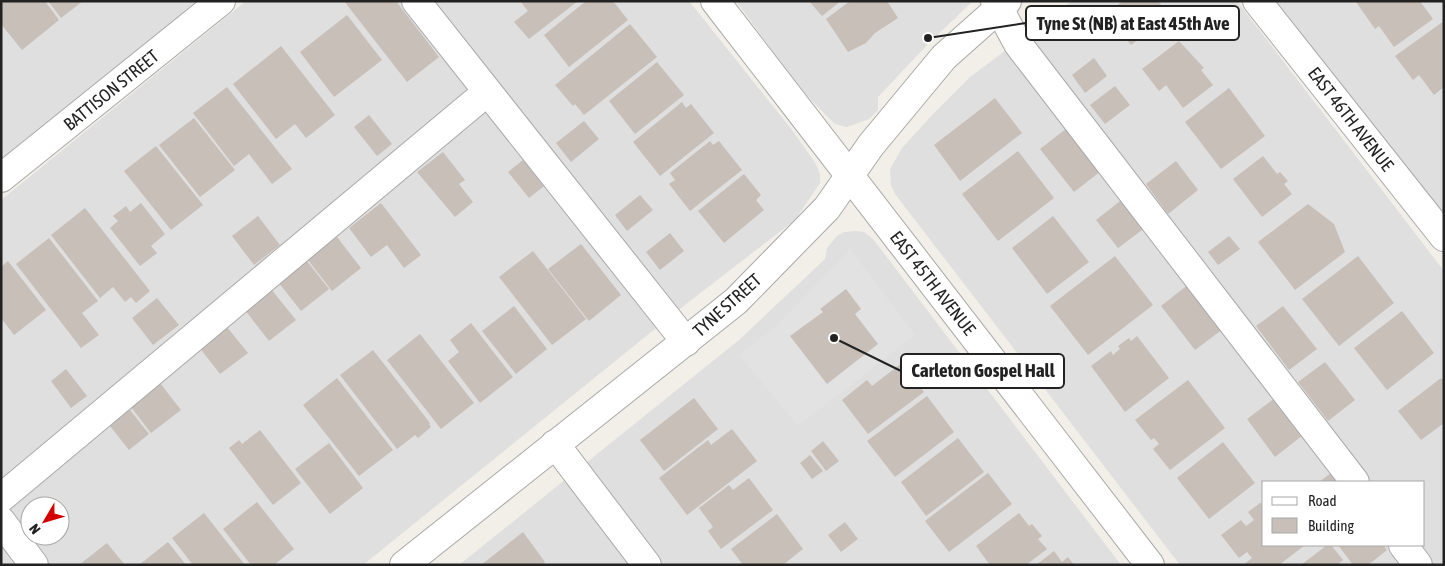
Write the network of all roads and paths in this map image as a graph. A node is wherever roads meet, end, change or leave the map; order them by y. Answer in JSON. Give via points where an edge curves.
{"nodes":[{"id":1,"x":221,"y":1,"type":"edge"},
{"id":2,"x":416,"y":1,"type":"edge"},
{"id":3,"x":715,"y":1,"type":"edge"},
{"id":4,"x":1257,"y":1,"type":"edge"},
{"id":5,"x":1000,"y":3,"type":"edge"},
{"id":6,"x":487,"y":92,"type":"junction"},
{"id":7,"x":851,"y":176,"type":"junction"},
{"id":8,"x":1,"y":178,"type":"edge"},
{"id":9,"x":1444,"y":237,"type":"edge"},
{"id":10,"x":686,"y":342,"type":"junction"},
{"id":11,"x":555,"y":444,"type":"junction"},
{"id":12,"x":1354,"y":481,"type":"edge"},
{"id":13,"x":1,"y":498,"type":"edge"},
{"id":14,"x":1,"y":521,"type":"edge"},
{"id":15,"x":1404,"y":546,"type":"edge"},
{"id":16,"x":34,"y":565,"type":"edge"},
{"id":17,"x":404,"y":565,"type":"edge"},
{"id":18,"x":647,"y":565,"type":"edge"},
{"id":19,"x":1150,"y":565,"type":"edge"},
{"id":20,"x":1418,"y":565,"type":"edge"}],
"edges":[{"from":1,"to":8,"type":"street","name":"BATTISON STREET"},
{"from":2,"to":6,"type":"street"},
{"from":3,"to":7,"type":"street","name":"EAST 45TH AVENUE"},
{"from":4,"to":9,"type":"street","name":"EAST 46TH AVENUE"},
{"from":5,"to":7,"type":"street","name":"TYNE STREET","via":[[944,57],[871,145]]},
{"from":5,"to":12,"type":"street","via":[[1018,44]]},
{"from":6,"to":10,"type":"street"},
{"from":6,"to":13,"type":"street"},
{"from":7,"to":10,"type":"street","name":"TYNE STREET","via":[[827,208],[736,301]]},
{"from":7,"to":19,"type":"street","name":"EAST 45TH AVENUE"},
{"from":10,"to":11,"type":"street","name":"TYNE STREET"},
{"from":11,"to":17,"type":"street","name":"TYNE STREET"},
{"from":11,"to":18,"type":"street"},
{"from":14,"to":16,"type":"street"},
{"from":15,"to":20,"type":"street"}]}
